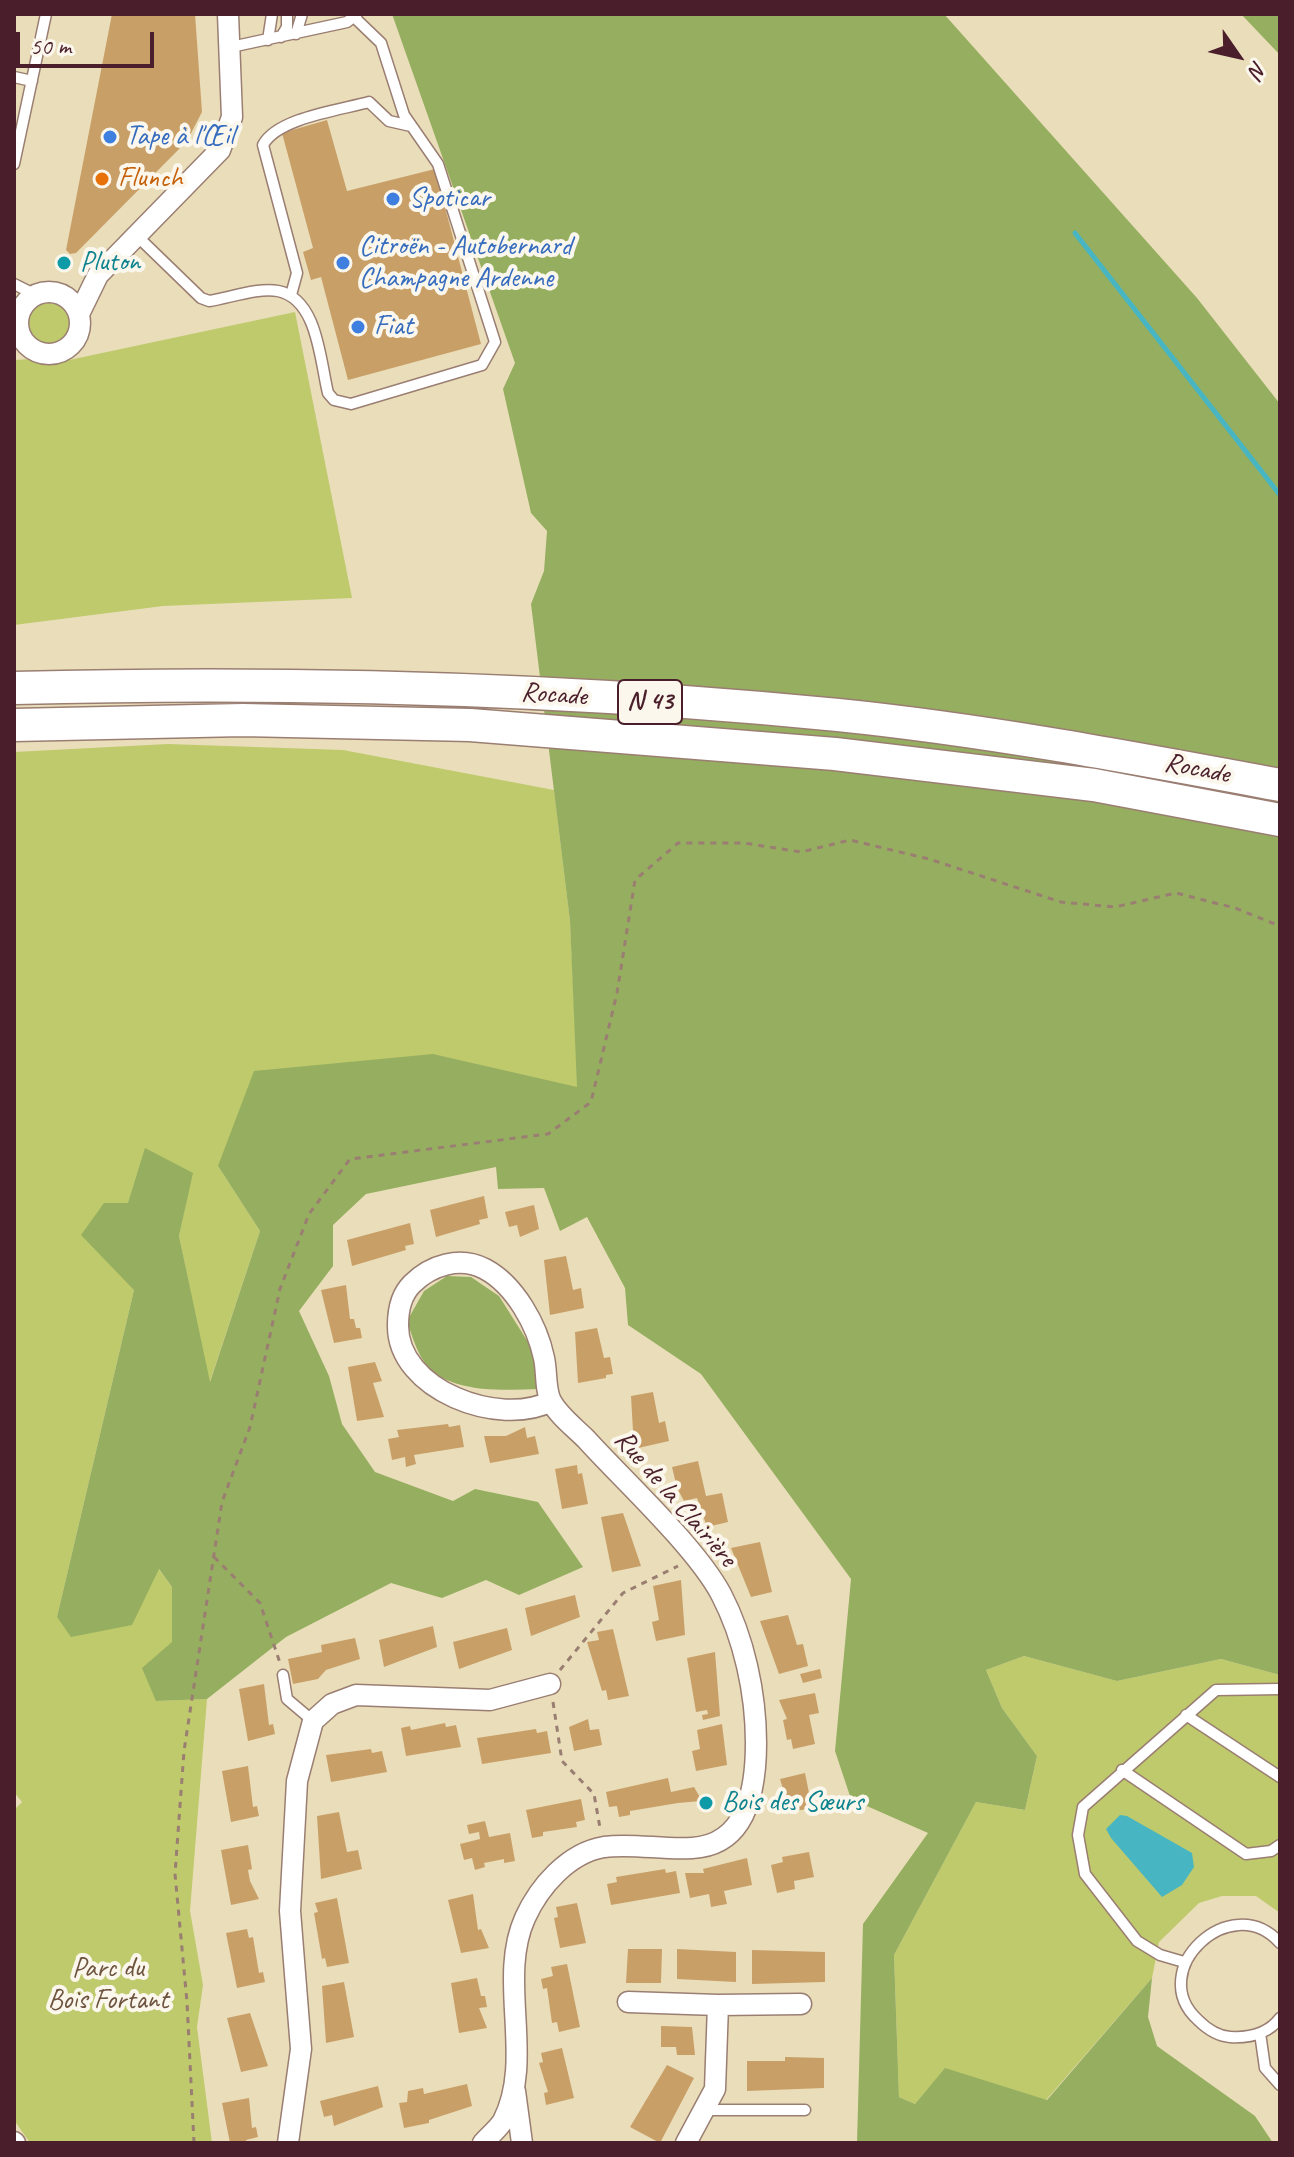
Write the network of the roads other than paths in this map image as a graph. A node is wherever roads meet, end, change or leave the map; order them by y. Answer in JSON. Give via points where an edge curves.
{"nodes":[{"id":1,"x":46,"y":14,"type":"edge"},
{"id":2,"x":228,"y":14,"type":"edge"},
{"id":3,"x":272,"y":14,"type":"edge"},
{"id":4,"x":287,"y":14,"type":"edge"},
{"id":5,"x":302,"y":14,"type":"edge"},
{"id":6,"x":330,"y":14,"type":"edge"},
{"id":7,"x":349,"y":18,"type":"edge"},
{"id":8,"x":325,"y":27,"type":"junction"},
{"id":9,"x":296,"y":34,"type":"junction"},
{"id":10,"x":281,"y":37,"type":"junction"},
{"id":11,"x":268,"y":40,"type":"junction"},
{"id":12,"x":231,"y":47,"type":"junction"},
{"id":13,"x":14,"y":77,"type":"edge"},
{"id":14,"x":32,"y":81,"type":"junction"},
{"id":15,"x":411,"y":126,"type":"junction"},
{"id":16,"x":14,"y":164,"type":"edge"},
{"id":17,"x":137,"y":236,"type":"junction"},
{"id":18,"x":98,"y":275,"type":"junction"},
{"id":19,"x":14,"y":284,"type":"edge"},
{"id":20,"x":61,"y":294,"type":"junction"},
{"id":21,"x":36,"y":295,"type":"junction"},
{"id":22,"x":291,"y":295,"type":"junction"},
{"id":23,"x":79,"y":314,"type":"junction"},
{"id":24,"x":18,"y":335,"type":"edge"},
{"id":25,"x":14,"y":675,"type":"edge"},
{"id":26,"x":157,"y":684,"type":"junction"},
{"id":27,"x":14,"y":688,"type":"edge"},
{"id":28,"x":14,"y":725,"type":"edge"},
{"id":29,"x":1280,"y":785,"type":"edge"},
{"id":30,"x":1280,"y":820,"type":"edge"},
{"id":31,"x":551,"y":1401,"type":"junction"},
{"id":32,"x":283,"y":1675,"type":"road end"},
{"id":33,"x":550,"y":1684,"type":"road end"},
{"id":34,"x":1280,"y":1689,"type":"edge"},
{"id":35,"x":1186,"y":1715,"type":"junction"},
{"id":36,"x":313,"y":1721,"type":"junction"},
{"id":37,"x":1122,"y":1770,"type":"junction"},
{"id":38,"x":1280,"y":1777,"type":"edge"},
{"id":39,"x":1280,"y":1845,"type":"edge"},
{"id":40,"x":1280,"y":1943,"type":"edge"},
{"id":41,"x":1184,"y":1962,"type":"junction"},
{"id":42,"x":628,"y":2002,"type":"dead end"},
{"id":43,"x":801,"y":2004,"type":"dead end"},
{"id":44,"x":718,"y":2005,"type":"junction"},
{"id":45,"x":1280,"y":2018,"type":"edge"},
{"id":46,"x":1260,"y":2033,"type":"junction"},
{"id":47,"x":514,"y":2078,"type":"junction"},
{"id":48,"x":1280,"y":2085,"type":"edge"},
{"id":49,"x":703,"y":2110,"type":"junction"},
{"id":50,"x":805,"y":2110,"type":"dead end"},
{"id":51,"x":288,"y":2143,"type":"edge"},
{"id":52,"x":483,"y":2143,"type":"edge"},
{"id":53,"x":522,"y":2143,"type":"edge"},
{"id":54,"x":686,"y":2143,"type":"edge"}],
"edges":[{"from":1,"to":14,"type":"lane"},
{"from":2,"to":12,"type":"street"},
{"from":3,"to":11,"type":"lane"},
{"from":4,"to":10,"type":"lane"},
{"from":5,"to":9,"type":"lane"},
{"from":6,"to":8,"type":"lane"},
{"from":7,"to":8,"type":"lane"},
{"from":7,"to":15,"type":"lane","via":[[381,43]]},
{"from":8,"to":9,"type":"lane"},
{"from":9,"to":10,"type":"lane"},
{"from":10,"to":11,"type":"lane"},
{"from":11,"to":12,"type":"lane"},
{"from":12,"to":17,"type":"street","via":[[232,117],[220,150]]},
{"from":13,"to":14,"type":"lane"},
{"from":14,"to":16,"type":"lane"},
{"from":15,"to":22,"type":"lane","via":[[389,121],[369,102],[281,126],[268,136],[263,145],[297,273]]},
{"from":15,"to":22,"type":"lane","via":[[438,164],[495,342],[491,353],[482,365],[343,404],[328,393],[308,314]]},
{"from":17,"to":18,"type":"street"},
{"from":17,"to":22,"type":"lane","via":[[201,298],[276,290]]},
{"from":18,"to":20,"type":"street"},
{"from":18,"to":23,"type":"street"},
{"from":19,"to":21,"type":"lane"},
{"from":20,"to":21,"type":"street"},
{"from":20,"to":23,"type":"street"},
{"from":21,"to":24,"type":"street","via":[[22,307]]},
{"from":23,"to":24,"type":"street","via":[[77,335],[64,350],[44,353]]},
{"from":25,"to":26,"type":"highway"},
{"from":26,"to":27,"type":"highway","name":"Rocade","number":"N 43"},
{"from":26,"to":29,"type":"highway","name":"Rocade","number":"N 43","via":[[471,689],[839,715],[1104,752]]},
{"from":28,"to":30,"type":"highway","number":"N 43","via":[[243,720],[470,725],[835,754],[1094,785]]},
{"from":31,"to":31,"type":"street","via":[[544,1355],[510,1288],[484,1268],[458,1261],[429,1270],[409,1286],[398,1310],[398,1338],[413,1371],[445,1394],[478,1405],[535,1409]]},
{"from":31,"to":47,"type":"street","name":"Rue de la Clairière","via":[[695,1558],[721,1594],[746,1663],[756,1719],[756,1772],[741,1824],[722,1839],[697,1849],[603,1847],[559,1869],[538,1893],[517,1943]]},
{"from":32,"to":36,"type":"lane","via":[[287,1699]]},
{"from":33,"to":36,"type":"street","via":[[490,1700],[356,1695],[332,1704]]},
{"from":34,"to":35,"type":"lane","via":[[1216,1690]]},
{"from":35,"to":37,"type":"lane"},
{"from":35,"to":38,"type":"lane"},
{"from":36,"to":51,"type":"street","via":[[297,1781],[290,1911],[301,2049]]},
{"from":37,"to":39,"type":"lane","via":[[1246,1854]]},
{"from":37,"to":41,"type":"lane","via":[[1083,1807],[1078,1835],[1085,1874],[1137,1941]]},
{"from":40,"to":41,"type":"lane","via":[[1261,1929],[1224,1926],[1207,1933]]},
{"from":41,"to":46,"type":"lane","via":[[1184,2000],[1193,2016],[1224,2036]]},
{"from":42,"to":44,"type":"street"},
{"from":43,"to":44,"type":"street"},
{"from":44,"to":49,"type":"street","via":[[715,2089]]},
{"from":45,"to":46,"type":"lane"},
{"from":46,"to":48,"type":"lane","via":[[1265,2068]]},
{"from":47,"to":52,"type":"street","name":"Rue de la Clairière","via":[[502,2121]]},
{"from":47,"to":53,"type":"street"},
{"from":49,"to":50,"type":"lane"},
{"from":49,"to":54,"type":"street"}]}
